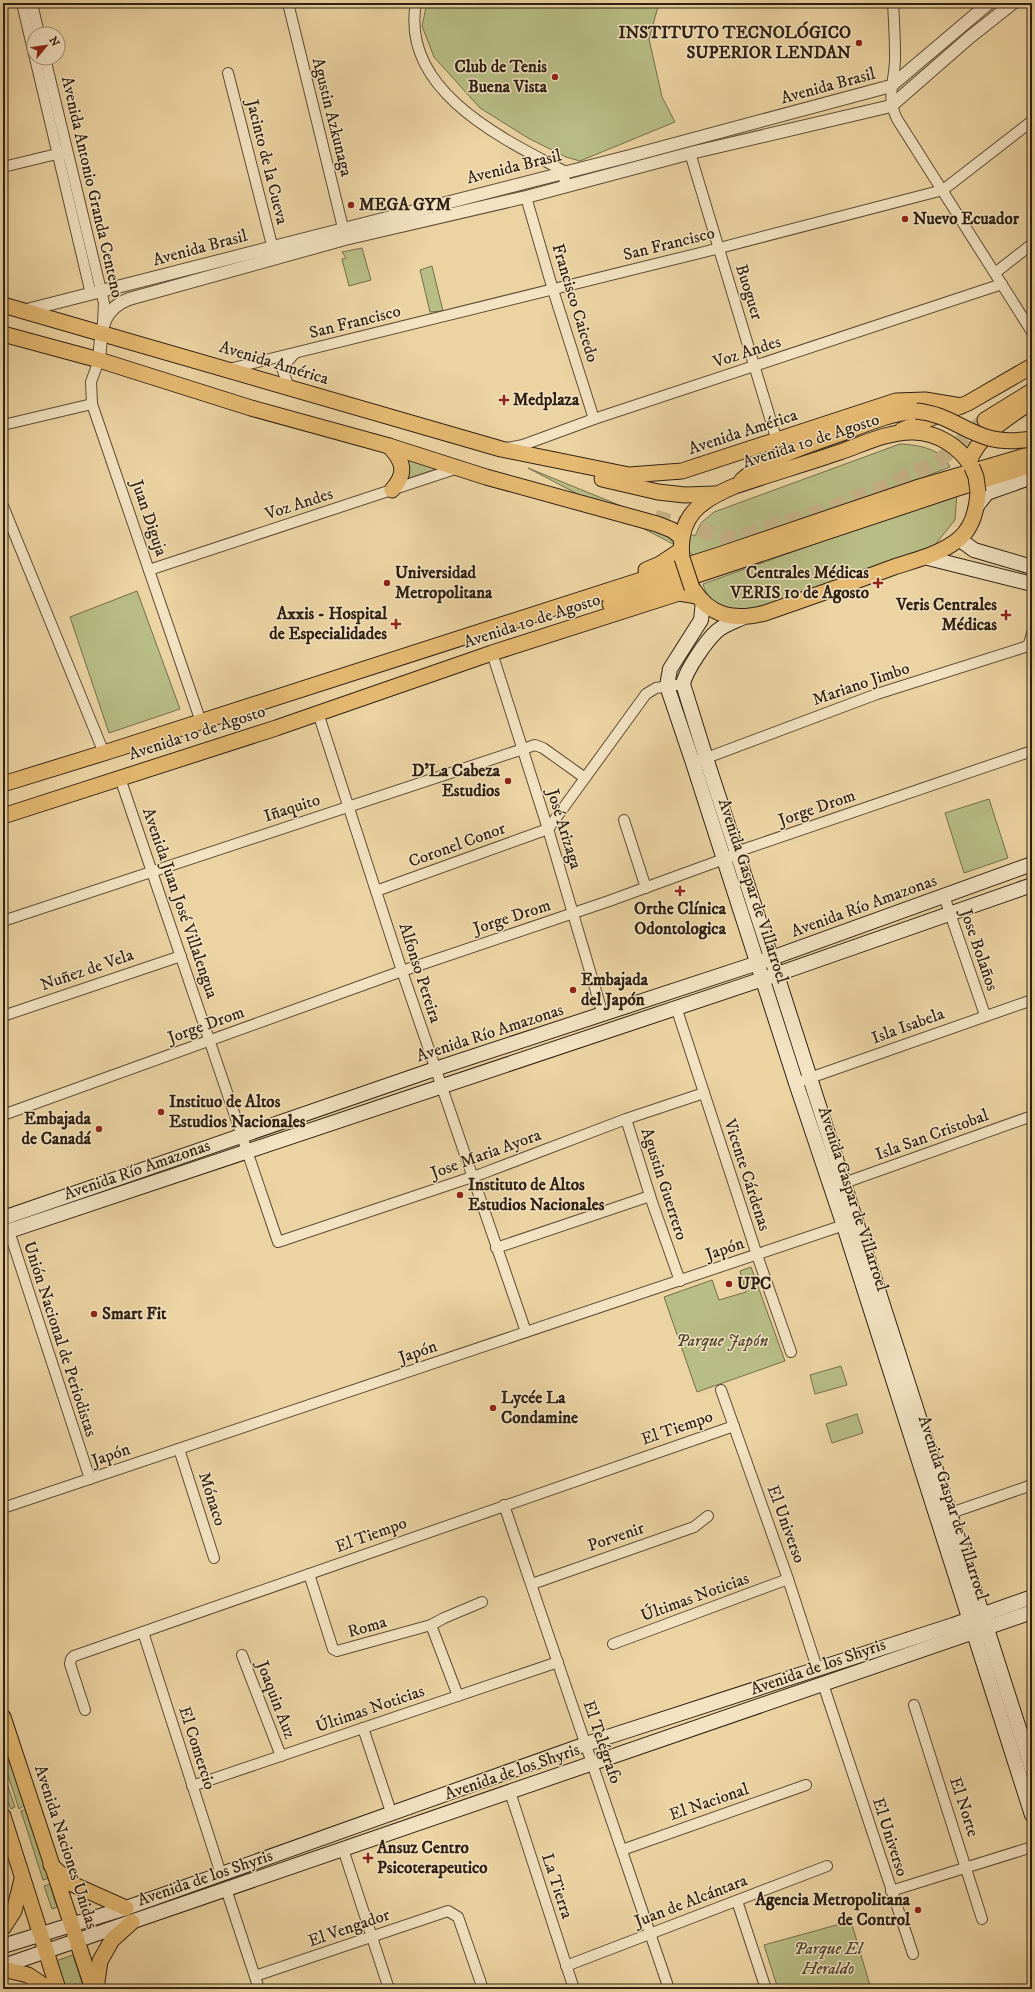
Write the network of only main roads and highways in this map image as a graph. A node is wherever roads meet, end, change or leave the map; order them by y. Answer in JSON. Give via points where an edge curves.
{"nodes":[{"id":1,"x":3,"y":305,"type":"edge"},
{"id":2,"x":3,"y":334,"type":"edge"},
{"id":3,"x":1032,"y":366,"type":"edge"},
{"id":4,"x":1032,"y":390,"type":"edge"},
{"id":5,"x":1032,"y":401,"type":"edge"},
{"id":6,"x":961,"y":406,"type":"junction"},
{"id":7,"x":985,"y":420,"type":"tunnel mouth"},
{"id":8,"x":889,"y":436,"type":"junction"},
{"id":9,"x":1032,"y":439,"type":"edge"},
{"id":10,"x":389,"y":446,"type":"junction"},
{"id":11,"x":1032,"y":454,"type":"edge"},
{"id":12,"x":534,"y":455,"type":"junction"},
{"id":13,"x":970,"y":465,"type":"junction"},
{"id":14,"x":1032,"y":465,"type":"edge"},
{"id":15,"x":460,"y":467,"type":"junction"},
{"id":16,"x":1032,"y":477,"type":"edge"},
{"id":17,"x":735,"y":486,"type":"junction"},
{"id":18,"x":552,"y":488,"type":"dead end"},
{"id":19,"x":392,"y":490,"type":"road end"},
{"id":20,"x":715,"y":494,"type":"junction"},
{"id":21,"x":977,"y":500,"type":"junction"},
{"id":22,"x":959,"y":539,"type":"junction"},
{"id":23,"x":682,"y":548,"type":"junction"},
{"id":24,"x":924,"y":557,"type":"junction"},
{"id":25,"x":1032,"y":567,"type":"edge"},
{"id":26,"x":1032,"y":584,"type":"edge"},
{"id":27,"x":697,"y":595,"type":"junction"},
{"id":28,"x":742,"y":618,"type":"junction"},
{"id":29,"x":398,"y":658,"type":"junction"},
{"id":30,"x":403,"y":684,"type":"junction"},
{"id":31,"x":700,"y":760,"type":"junction"},
{"id":32,"x":9,"y":782,"type":"edge"},
{"id":33,"x":3,"y":790,"type":"edge"},
{"id":34,"x":3,"y":806,"type":"edge"},
{"id":35,"x":32,"y":807,"type":"junction"},
{"id":36,"x":3,"y":816,"type":"edge"},
{"id":37,"x":730,"y":856,"type":"junction"},
{"id":38,"x":1032,"y":864,"type":"edge"},
{"id":39,"x":1032,"y":886,"type":"edge"},
{"id":40,"x":772,"y":958,"type":"junction"},
{"id":41,"x":758,"y":963,"type":"junction"},
{"id":42,"x":777,"y":974,"type":"junction"},
{"id":43,"x":762,"y":978,"type":"junction"},
{"id":44,"x":4,"y":1215,"type":"edge"},
{"id":45,"x":850,"y":1223,"type":"junction"},
{"id":46,"x":6,"y":1232,"type":"edge"},
{"id":47,"x":903,"y":1365,"type":"junction"},
{"id":48,"x":890,"y":1371,"type":"junction"},
{"id":49,"x":944,"y":1516,"type":"junction"},
{"id":50,"x":1032,"y":1597,"type":"edge"},
{"id":51,"x":1032,"y":1612,"type":"edge"},
{"id":52,"x":978,"y":1623,"type":"junction"},
{"id":53,"x":3,"y":1720,"type":"edge"},
{"id":54,"x":3,"y":1746,"type":"edge"},
{"id":55,"x":18,"y":1764,"type":"junction"},
{"id":56,"x":1032,"y":1769,"type":"edge"},
{"id":57,"x":1032,"y":1814,"type":"edge"},
{"id":58,"x":3,"y":1816,"type":"edge"},
{"id":59,"x":51,"y":1865,"type":"junction"},
{"id":60,"x":22,"y":1879,"type":"junction"},
{"id":61,"x":126,"y":1908,"type":"junction"},
{"id":62,"x":132,"y":1922,"type":"junction"},
{"id":63,"x":70,"y":1924,"type":"junction"},
{"id":64,"x":3,"y":1928,"type":"edge"},
{"id":65,"x":40,"y":1933,"type":"junction"},
{"id":66,"x":77,"y":1941,"type":"junction"},
{"id":67,"x":3,"y":1946,"type":"edge"},
{"id":68,"x":46,"y":1952,"type":"junction"},
{"id":69,"x":3,"y":1966,"type":"edge"},
{"id":70,"x":3,"y":1969,"type":"edge"},
{"id":71,"x":50,"y":1989,"type":"edge"},
{"id":72,"x":58,"y":1989,"type":"edge"},
{"id":73,"x":92,"y":1989,"type":"edge"},
{"id":74,"x":96,"y":1989,"type":"edge"}],
"edges":[{"from":1,"to":12,"type":"main road","name":"Avenida América","via":[[103,329],[289,388],[501,449]]},
{"from":2,"to":10,"type":"main road"},
{"from":3,"to":6,"type":"main road"},
{"from":4,"to":7,"type":"main road"},
{"from":5,"to":13,"type":"main road","via":[[976,445]]},
{"from":6,"to":8,"type":"main road"},
{"from":6,"to":12,"type":"main road","name":"Avenida América","via":[[926,400],[896,401],[682,471],[629,474]]},
{"from":8,"to":13,"type":"main road","name":"Avenida 10 de Agosto","via":[[916,432],[940,438],[953,446]]},
{"from":8,"to":17,"type":"main road","name":"Avenida 10 de Agosto"},
{"from":9,"to":17,"type":"main road","bridge":true,"via":[[1015,441],[989,438],[942,416],[916,411],[890,416],[781,455],[763,464]]},
{"from":10,"to":15,"type":"main road"},
{"from":10,"to":19,"type":"main road","via":[[398,456],[402,467],[400,479]]},
{"from":11,"to":29,"type":"main road","name":"Avenida 10 de Agosto","via":[[916,488],[814,524]]},
{"from":12,"to":20,"type":"main road","name":"Avenida América","via":[[579,474],[658,492],[685,495]]},
{"from":13,"to":21,"type":"main road","name":"Avenida 10 de Agosto","bridge":true,"via":[[976,477]]},
{"from":14,"to":30,"type":"main road","name":"Avenida 10 de Agosto","via":[[955,488],[486,646],[423,670]]},
{"from":15,"to":18,"type":"main road","via":[[490,469]]},
{"from":15,"to":23,"type":"main road","via":[[568,501],[657,524],[672,530]]},
{"from":16,"to":21,"type":"main road","name":"Avenida 10 de Agosto","via":[[987,493]]},
{"from":17,"to":20,"type":"main road","name":"Avenida 10 de Agosto"},
{"from":20,"to":23,"type":"main road","name":"Avenida 10 de Agosto","via":[[700,504],[692,514],[685,526]]},
{"from":21,"to":22,"type":"main road","name":"Avenida 10 de Agosto","via":[[969,526]]},
{"from":22,"to":24,"type":"main road","name":"Avenida 10 de Agosto"},
{"from":22,"to":25,"type":"main road","via":[[974,550]]},
{"from":23,"to":27,"type":"main road","bridge":true},
{"from":23,"to":29,"type":"main road","name":"Avenida 10 de Agosto","via":[[660,564],[613,582],[422,644]]},
{"from":24,"to":26,"type":"main road"},
{"from":24,"to":28,"type":"main road","name":"Avenida 10 de Agosto","via":[[765,613]]},
{"from":27,"to":28,"type":"main road","name":"Avenida 10 de Agosto","via":[[720,613]]},
{"from":27,"to":30,"type":"main road","name":"Avenida 10 de Agosto","via":[[679,593]]},
{"from":27,"to":31,"type":"main road","name":"Avenida Gaspar de Villarroel","via":[[701,620],[670,669],[667,686]]},
{"from":28,"to":31,"type":"main road","name":"Avenida Gaspar de Villarroel","via":[[724,626],[711,637],[685,676],[683,684]]},
{"from":29,"to":32,"type":"main road","name":"Avenida 10 de Agosto"},
{"from":30,"to":35,"type":"main road","name":"Avenida 10 de Agosto"},
{"from":31,"to":37,"type":"main road","name":"Avenida Gaspar de Villarroel"},
{"from":32,"to":33,"type":"main road"},
{"from":34,"to":35,"type":"main road"},
{"from":35,"to":36,"type":"main road","name":"Avenida 10 de Agosto"},
{"from":37,"to":40,"type":"main road","name":"Avenida Gaspar de Villarroel"},
{"from":37,"to":41,"type":"main road","name":"Avenida Gaspar de Villarroel"},
{"from":38,"to":40,"type":"main road","name":"Avenida Río Amazonas"},
{"from":39,"to":42,"type":"main road","name":"Avenida Río Amazonas"},
{"from":40,"to":41,"type":"main road","name":"Avenida Río Amazonas"},
{"from":40,"to":42,"type":"main road","name":"Avenida Gaspar de Villarroel"},
{"from":41,"to":43,"type":"main road","name":"Avenida Gaspar de Villarroel"},
{"from":41,"to":44,"type":"main road","name":"Avenida Río Amazonas"},
{"from":42,"to":43,"type":"main road","name":"Avenida Río Amazonas"},
{"from":42,"to":45,"type":"main road","name":"Avenida Gaspar de Villarroel","via":[[844,1183]]},
{"from":43,"to":45,"type":"main road","name":"Avenida Gaspar de Villarroel","via":[[796,1083]]},
{"from":43,"to":46,"type":"main road","name":"Avenida Río Amazonas"},
{"from":45,"to":47,"type":"main road","name":"Avenida Gaspar de Villarroel"},
{"from":45,"to":48,"type":"main road","name":"Avenida Gaspar de Villarroel"},
{"from":47,"to":48,"type":"main road"},
{"from":47,"to":49,"type":"main road","name":"Avenida Gaspar de Villarroel"},
{"from":48,"to":49,"type":"main road","name":"Avenida Gaspar de Villarroel"},
{"from":49,"to":52,"type":"main road","name":"Avenida Gaspar de Villarroel"},
{"from":50,"to":52,"type":"main road","name":"Avenida de los Shyris"},
{"from":51,"to":52,"type":"main road","name":"Avenida de los Shyris"},
{"from":52,"to":56,"type":"main road","name":"Avenida Gaspar de Villarroel"},
{"from":52,"to":57,"type":"main road","name":"Avenida Gaspar de Villarroel"},
{"from":52,"to":61,"type":"main road","name":"Avenida de los Shyris","via":[[818,1668],[586,1744]]},
{"from":52,"to":62,"type":"main road","name":"Avenida de los Shyris","via":[[823,1684]]},
{"from":53,"to":55,"type":"main road","name":"Avenida Naciones Unidas"},
{"from":54,"to":55,"type":"main road","via":[[12,1751]]},
{"from":55,"to":59,"type":"main road","name":"Avenida Naciones Unidas"},
{"from":58,"to":60,"type":"main road"},
{"from":59,"to":61,"type":"main road","via":[[72,1884]]},
{"from":59,"to":63,"type":"main road","name":"Avenida Naciones Unidas"},
{"from":60,"to":64,"type":"main road","via":[[14,1911]]},
{"from":60,"to":65,"type":"main road"},
{"from":61,"to":63,"type":"main road","name":"Avenida de los Shyris"},
{"from":62,"to":66,"type":"main road","name":"Avenida de los Shyris"},
{"from":62,"to":74,"type":"main road","via":[[112,1940],[100,1961]]},
{"from":63,"to":65,"type":"main road","name":"Avenida de los Shyris"},
{"from":63,"to":66,"type":"main road","name":"Avenida Naciones Unidas"},
{"from":65,"to":67,"type":"main road","name":"Avenida de los Shyris"},
{"from":65,"to":68,"type":"main road"},
{"from":66,"to":68,"type":"main road","name":"Avenida de los Shyris"},
{"from":66,"to":73,"type":"main road","name":"Avenida Naciones Unidas"},
{"from":68,"to":69,"type":"main road","name":"Avenida de los Shyris"},
{"from":68,"to":72,"type":"main road"},
{"from":70,"to":71,"type":"main road","via":[[28,1975]]}]}
